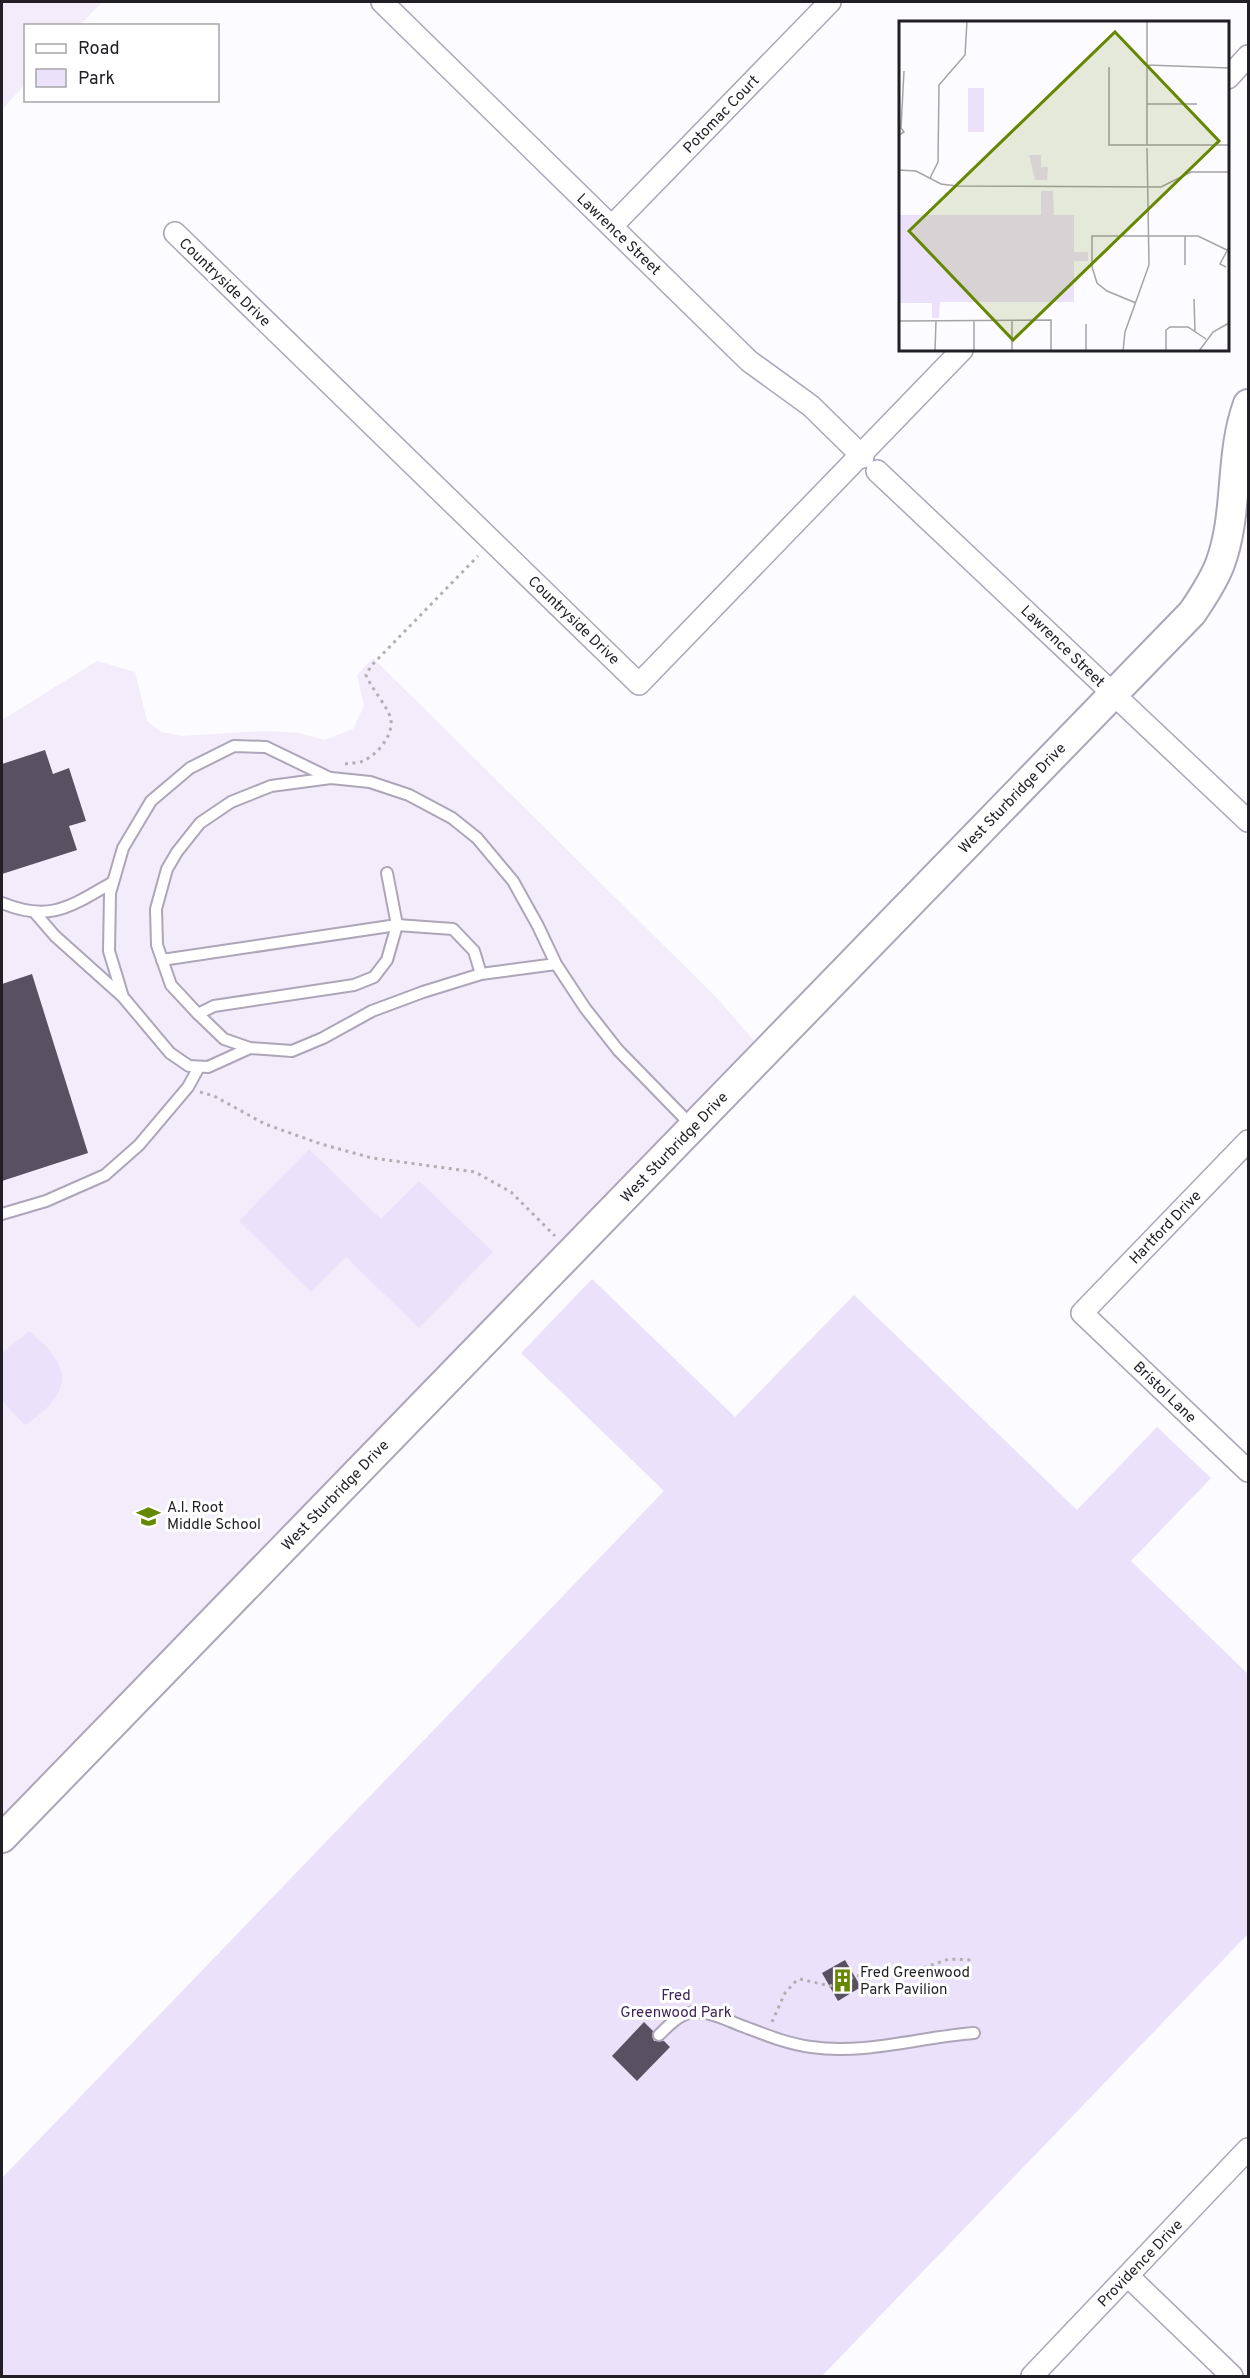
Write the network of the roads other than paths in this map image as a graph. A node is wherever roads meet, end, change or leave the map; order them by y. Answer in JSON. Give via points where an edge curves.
{"nodes":[{"id":1,"x":382,"y":2,"type":"edge"},
{"id":2,"x":830,"y":2,"type":"edge"},
{"id":3,"x":1248,"y":57,"type":"edge"},
{"id":4,"x":1229,"y":76,"type":"edge"},
{"id":5,"x":612,"y":226,"type":"junction"},
{"id":6,"x":175,"y":233,"type":"dead end"},
{"id":7,"x":961,"y":351,"type":"edge"},
{"id":8,"x":1248,"y":404,"type":"edge"},
{"id":9,"x":867,"y":461,"type":"junction"},
{"id":10,"x":1114,"y":694,"type":"junction"},
{"id":11,"x":328,"y":777,"type":"junction"},
{"id":12,"x":1248,"y":820,"type":"edge"},
{"id":13,"x":387,"y":873,"type":"dead end"},
{"id":14,"x":113,"y":882,"type":"junction"},
{"id":15,"x":2,"y":903,"type":"edge"},
{"id":16,"x":36,"y":914,"type":"junction"},
{"id":17,"x":397,"y":926,"type":"junction"},
{"id":18,"x":162,"y":960,"type":"junction"},
{"id":19,"x":556,"y":964,"type":"junction"},
{"id":20,"x":481,"y":974,"type":"junction"},
{"id":21,"x":123,"y":997,"type":"junction"},
{"id":22,"x":198,"y":1014,"type":"junction"},
{"id":23,"x":250,"y":1048,"type":"junction"},
{"id":24,"x":200,"y":1066,"type":"junction"},
{"id":25,"x":693,"y":1127,"type":"junction"},
{"id":26,"x":1248,"y":1140,"type":"edge"},
{"id":27,"x":2,"y":1214,"type":"edge"},
{"id":28,"x":1082,"y":1312,"type":"joint"},
{"id":29,"x":1248,"y":1471,"type":"edge"},
{"id":30,"x":2,"y":1838,"type":"edge"},
{"id":31,"x":974,"y":2033,"type":"dead end"},
{"id":32,"x":659,"y":2035,"type":"dead end"},
{"id":33,"x":1248,"y":2149,"type":"edge"},
{"id":34,"x":1128,"y":2276,"type":"junction"},
{"id":35,"x":1032,"y":2376,"type":"edge"},
{"id":36,"x":1232,"y":2376,"type":"edge"}],
"edges":[{"from":1,"to":5,"type":"street","name":"Lawrence Street"},
{"from":2,"to":5,"type":"street","name":"Potomac Court"},
{"from":3,"to":4,"type":"street"},
{"from":5,"to":9,"type":"street","name":"Lawrence Street","via":[[749,361],[811,406]]},
{"from":6,"to":9,"type":"street","name":"Countryside Drive","via":[[639,684]]},
{"from":7,"to":9,"type":"street","name":"Countryside Drive"},
{"from":8,"to":10,"type":"street","name":"West Sturbridge Drive","via":[[1220,564],[1192,613]]},
{"from":9,"to":10,"type":"street","name":"Lawrence Street"},
{"from":10,"to":12,"type":"street","name":"Lawrence Street"},
{"from":10,"to":25,"type":"street","name":"West Sturbridge Drive"},
{"from":11,"to":14,"type":"lane","via":[[266,747],[234,746],[190,768],[151,801],[123,848]]},
{"from":11,"to":18,"type":"lane","via":[[271,786],[231,802],[200,823],[167,869],[156,909],[157,945]]},
{"from":11,"to":19,"type":"lane","via":[[370,782],[409,795],[452,818],[477,838],[513,881]]},
{"from":13,"to":17,"type":"lane"},
{"from":14,"to":16,"type":"lane","via":[[67,909]]},
{"from":14,"to":21,"type":"lane","via":[[109,951]]},
{"from":15,"to":16,"type":"lane"},
{"from":16,"to":21,"type":"lane"},
{"from":17,"to":18,"type":"lane"},
{"from":17,"to":20,"type":"lane","via":[[453,929],[474,951]]},
{"from":17,"to":22,"type":"lane","via":[[387,960],[374,977],[354,985],[214,1006]]},
{"from":18,"to":22,"type":"lane","via":[[171,985]]},
{"from":19,"to":20,"type":"lane"},
{"from":19,"to":25,"type":"lane","via":[[618,1050]]},
{"from":20,"to":23,"type":"lane","via":[[372,1011],[292,1051]]},
{"from":21,"to":24,"type":"lane","via":[[170,1053],[189,1066]]},
{"from":22,"to":23,"type":"lane","via":[[224,1039]]},
{"from":23,"to":24,"type":"lane","via":[[208,1067]]},
{"from":24,"to":27,"type":"lane","via":[[188,1088],[139,1145],[105,1175],[46,1202]]},
{"from":25,"to":30,"type":"street","name":"West Sturbridge Drive"},
{"from":26,"to":28,"type":"street","name":"Hartford Drive"},
{"from":28,"to":29,"type":"street","name":"Bristol Lane"},
{"from":31,"to":32,"type":"lane","via":[[837,2050],[809,2047],[698,2012],[682,2015]]},
{"from":33,"to":34,"type":"street","name":"Providence Drive"},
{"from":34,"to":35,"type":"street","name":"Providence Drive"},
{"from":34,"to":36,"type":"street"}]}
